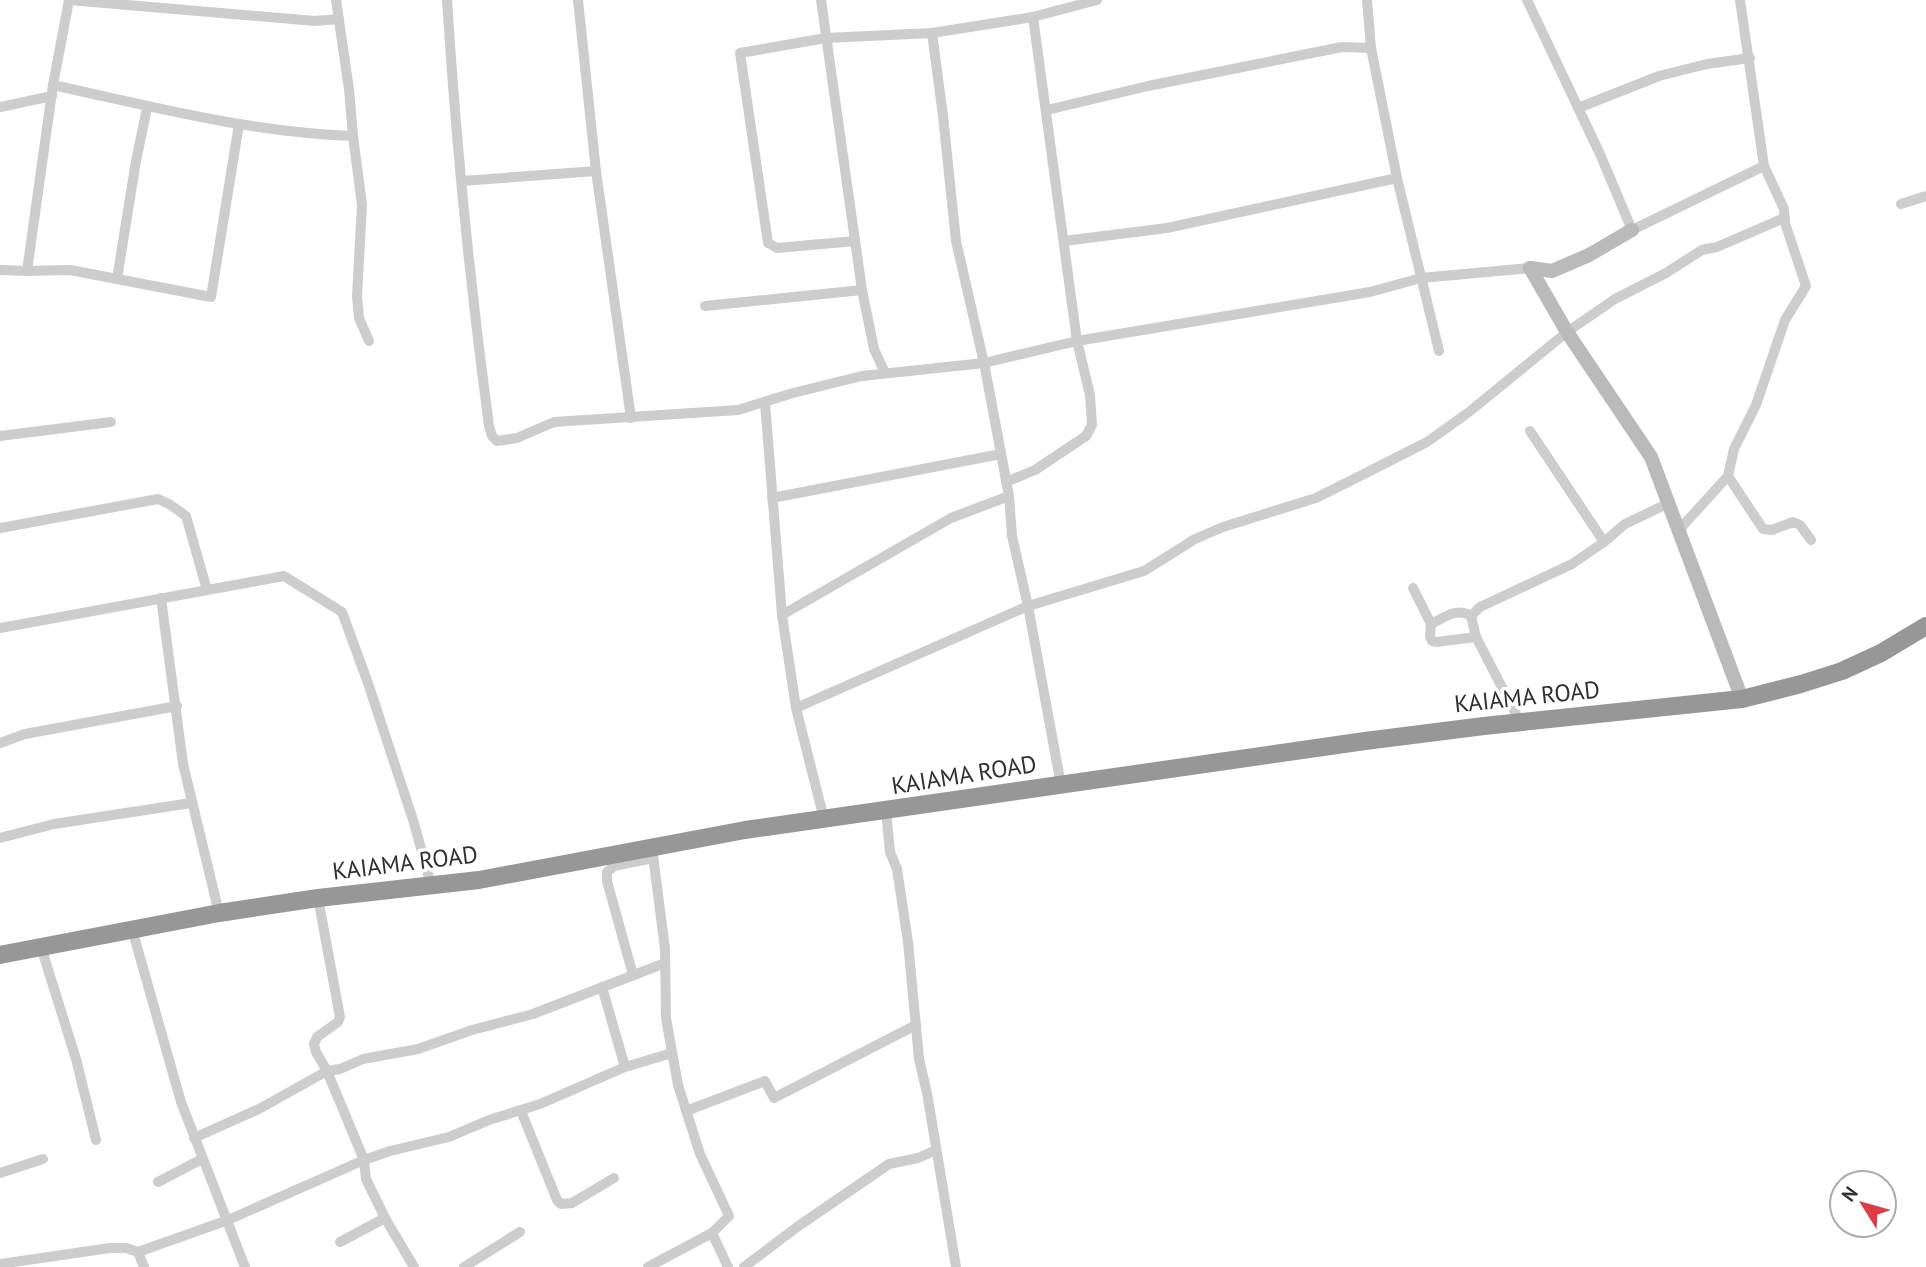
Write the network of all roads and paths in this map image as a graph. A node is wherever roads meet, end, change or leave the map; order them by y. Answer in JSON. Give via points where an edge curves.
{"nodes":[{"id":1,"x":69,"y":0,"type":"edge"},
{"id":2,"x":336,"y":0,"type":"edge"},
{"id":3,"x":447,"y":0,"type":"edge"},
{"id":4,"x":578,"y":0,"type":"edge"},
{"id":5,"x":821,"y":0,"type":"edge"},
{"id":6,"x":1097,"y":0,"type":"edge"},
{"id":7,"x":1367,"y":0,"type":"edge"},
{"id":8,"x":1527,"y":0,"type":"edge"},
{"id":9,"x":1740,"y":0,"type":"edge"},
{"id":10,"x":1033,"y":17,"type":"junction"},
{"id":11,"x":339,"y":19,"type":"junction"},
{"id":12,"x":932,"y":33,"type":"junction"},
{"id":13,"x":826,"y":38,"type":"junction"},
{"id":14,"x":1371,"y":48,"type":"junction"},
{"id":15,"x":1750,"y":58,"type":"junction"},
{"id":16,"x":52,"y":91,"type":"junction"},
{"id":17,"x":0,"y":107,"type":"edge"},
{"id":18,"x":147,"y":108,"type":"junction"},
{"id":19,"x":1578,"y":108,"type":"junction"},
{"id":20,"x":1047,"y":110,"type":"junction"},
{"id":21,"x":240,"y":124,"type":"junction"},
{"id":22,"x":353,"y":136,"type":"junction"},
{"id":23,"x":1764,"y":166,"type":"junction"},
{"id":24,"x":596,"y":171,"type":"junction"},
{"id":25,"x":1397,"y":178,"type":"junction"},
{"id":26,"x":462,"y":181,"type":"junction"},
{"id":27,"x":1926,"y":196,"type":"edge"},
{"id":28,"x":1901,"y":204,"type":"dead end"},
{"id":29,"x":1784,"y":218,"type":"junction"},
{"id":30,"x":1632,"y":230,"type":"junction"},
{"id":31,"x":855,"y":241,"type":"junction"},
{"id":32,"x":1064,"y":241,"type":"junction"},
{"id":33,"x":1530,"y":268,"type":"junction"},
{"id":34,"x":0,"y":270,"type":"edge"},
{"id":35,"x":27,"y":271,"type":"junction"},
{"id":36,"x":1420,"y":278,"type":"junction"},
{"id":37,"x":117,"y":279,"type":"junction"},
{"id":38,"x":862,"y":290,"type":"junction"},
{"id":39,"x":705,"y":306,"type":"dead end"},
{"id":40,"x":1567,"y":332,"type":"junction"},
{"id":41,"x":369,"y":341,"type":"dead end"},
{"id":42,"x":1077,"y":341,"type":"junction"},
{"id":43,"x":1439,"y":351,"type":"dead end"},
{"id":44,"x":984,"y":363,"type":"junction"},
{"id":45,"x":886,"y":373,"type":"junction"},
{"id":46,"x":765,"y":403,"type":"junction"},
{"id":47,"x":631,"y":418,"type":"junction"},
{"id":48,"x":111,"y":422,"type":"dead end"},
{"id":49,"x":1530,"y":431,"type":"dead end"},
{"id":50,"x":0,"y":436,"type":"edge"},
{"id":51,"x":1002,"y":454,"type":"junction"},
{"id":52,"x":1728,"y":476,"type":"junction"},
{"id":53,"x":1006,"y":482,"type":"junction"},
{"id":54,"x":1009,"y":496,"type":"junction"},
{"id":55,"x":772,"y":498,"type":"junction"},
{"id":56,"x":1667,"y":504,"type":"junction"},
{"id":57,"x":0,"y":528,"type":"edge"},
{"id":58,"x":1678,"y":531,"type":"junction"},
{"id":59,"x":1811,"y":540,"type":"dead end"},
{"id":60,"x":1604,"y":542,"type":"junction"},
{"id":61,"x":1413,"y":588,"type":"dead end"},
{"id":62,"x":206,"y":590,"type":"junction"},
{"id":63,"x":161,"y":597,"type":"junction"},
{"id":64,"x":1028,"y":606,"type":"junction"},
{"id":65,"x":782,"y":615,"type":"junction"},
{"id":66,"x":1471,"y":616,"type":"junction"},
{"id":67,"x":1431,"y":624,"type":"junction"},
{"id":68,"x":1926,"y":626,"type":"edge"},
{"id":69,"x":0,"y":628,"type":"edge"},
{"id":70,"x":1476,"y":637,"type":"junction"},
{"id":71,"x":1742,"y":699,"type":"junction"},
{"id":72,"x":177,"y":706,"type":"junction"},
{"id":73,"x":796,"y":708,"type":"junction"},
{"id":74,"x":1521,"y":722,"type":"junction"},
{"id":75,"x":0,"y":743,"type":"edge"},
{"id":76,"x":1060,"y":785,"type":"junction"},
{"id":77,"x":191,"y":803,"type":"junction"},
{"id":78,"x":886,"y":811,"type":"junction"},
{"id":79,"x":824,"y":819,"type":"junction"},
{"id":80,"x":0,"y":838,"type":"edge"},
{"id":81,"x":652,"y":853,"type":"junction"},
{"id":82,"x":431,"y":885,"type":"junction"},
{"id":83,"x":318,"y":898,"type":"junction"},
{"id":84,"x":219,"y":913,"type":"junction"},
{"id":85,"x":132,"y":929,"type":"junction"},
{"id":86,"x":41,"y":947,"type":"junction"},
{"id":87,"x":0,"y":955,"type":"edge"},
{"id":88,"x":665,"y":963,"type":"junction"},
{"id":89,"x":633,"y":975,"type":"junction"},
{"id":90,"x":602,"y":987,"type":"junction"},
{"id":91,"x":916,"y":1025,"type":"junction"},
{"id":92,"x":673,"y":1053,"type":"junction"},
{"id":93,"x":625,"y":1067,"type":"junction"},
{"id":94,"x":327,"y":1071,"type":"junction"},
{"id":95,"x":521,"y":1111,"type":"junction"},
{"id":96,"x":686,"y":1111,"type":"junction"},
{"id":97,"x":194,"y":1138,"type":"junction"},
{"id":98,"x":96,"y":1140,"type":"dead end"},
{"id":99,"x":936,"y":1150,"type":"junction"},
{"id":100,"x":43,"y":1159,"type":"dead end"},
{"id":101,"x":202,"y":1159,"type":"junction"},
{"id":102,"x":364,"y":1160,"type":"junction"},
{"id":103,"x":0,"y":1173,"type":"edge"},
{"id":104,"x":614,"y":1178,"type":"dead end"},
{"id":105,"x":158,"y":1182,"type":"dead end"},
{"id":106,"x":385,"y":1218,"type":"junction"},
{"id":107,"x":228,"y":1220,"type":"junction"},
{"id":108,"x":520,"y":1232,"type":"dead end"},
{"id":109,"x":712,"y":1233,"type":"junction"},
{"id":110,"x":340,"y":1242,"type":"dead end"},
{"id":111,"x":138,"y":1252,"type":"junction"},
{"id":112,"x":0,"y":1264,"type":"edge"},
{"id":113,"x":144,"y":1267,"type":"edge"},
{"id":114,"x":245,"y":1267,"type":"edge"},
{"id":115,"x":414,"y":1267,"type":"edge"},
{"id":116,"x":464,"y":1267,"type":"edge"},
{"id":117,"x":648,"y":1267,"type":"edge"},
{"id":118,"x":728,"y":1267,"type":"edge"},
{"id":119,"x":744,"y":1267,"type":"edge"},
{"id":120,"x":956,"y":1267,"type":"edge"}],
"edges":[{"from":1,"to":11,"type":"street"},
{"from":1,"to":16,"type":"street"},
{"from":2,"to":11,"type":"street"},
{"from":3,"to":26,"type":"street"},
{"from":4,"to":24,"type":"street"},
{"from":5,"to":13,"type":"street"},
{"from":6,"to":10,"type":"street"},
{"from":7,"to":14,"type":"street"},
{"from":8,"to":19,"type":"street"},
{"from":9,"to":15,"type":"street"},
{"from":10,"to":12,"type":"street"},
{"from":10,"to":20,"type":"street"},
{"from":11,"to":22,"type":"street"},
{"from":12,"to":13,"type":"street"},
{"from":12,"to":44,"type":"street","via":[[956,241]]},
{"from":13,"to":31,"type":"street"},
{"from":13,"to":31,"type":"street","via":[[740,52],[765,235],[777,248]]},
{"from":14,"to":20,"type":"street","via":[[1342,47]]},
{"from":14,"to":25,"type":"street"},
{"from":15,"to":19,"type":"street","via":[[1659,76]]},
{"from":15,"to":23,"type":"street"},
{"from":16,"to":17,"type":"street"},
{"from":16,"to":18,"type":"street"},
{"from":16,"to":35,"type":"street"},
{"from":18,"to":21,"type":"street"},
{"from":18,"to":37,"type":"street"},
{"from":19,"to":30,"type":"street"},
{"from":20,"to":32,"type":"street"},
{"from":21,"to":22,"type":"street"},
{"from":21,"to":37,"type":"street","via":[[211,297]]},
{"from":22,"to":41,"type":"street","via":[[362,205],[357,296],[359,318]]},
{"from":23,"to":29,"type":"street"},
{"from":23,"to":30,"type":"street"},
{"from":24,"to":26,"type":"street"},
{"from":24,"to":47,"type":"street"},
{"from":25,"to":32,"type":"street","via":[[1167,228]]},
{"from":25,"to":36,"type":"street"},
{"from":26,"to":47,"type":"street","via":[[477,341],[492,436],[504,441],[554,422]]},
{"from":27,"to":28,"type":"street"},
{"from":29,"to":40,"type":"street","via":[[1702,250]]},
{"from":29,"to":52,"type":"street","via":[[1806,286],[1785,320],[1756,405],[1734,449]]},
{"from":30,"to":33,"type":"street","via":[[1589,256],[1552,271]]},
{"from":31,"to":38,"type":"street"},
{"from":32,"to":42,"type":"street"},
{"from":33,"to":36,"type":"street"},
{"from":33,"to":40,"type":"street"},
{"from":34,"to":35,"type":"street"},
{"from":35,"to":37,"type":"street","via":[[70,270]]},
{"from":36,"to":42,"type":"street","via":[[1370,292]]},
{"from":36,"to":43,"type":"street"},
{"from":38,"to":39,"type":"street"},
{"from":38,"to":45,"type":"street","via":[[873,349]]},
{"from":40,"to":56,"type":"street","via":[[1651,457]]},
{"from":40,"to":64,"type":"street","via":[[1469,412],[1416,448],[1316,498],[1195,539],[1144,571]]},
{"from":42,"to":44,"type":"street"},
{"from":42,"to":53,"type":"street","via":[[1090,395],[1090,431],[1035,470]]},
{"from":44,"to":45,"type":"street"},
{"from":44,"to":51,"type":"street"},
{"from":45,"to":46,"type":"street"},
{"from":46,"to":47,"type":"street","via":[[738,410]]},
{"from":46,"to":55,"type":"street"},
{"from":48,"to":50,"type":"street"},
{"from":49,"to":60,"type":"street"},
{"from":51,"to":53,"type":"street"},
{"from":51,"to":55,"type":"street"},
{"from":52,"to":58,"type":"street"},
{"from":52,"to":59,"type":"street","via":[[1763,529],[1793,522]]},
{"from":53,"to":54,"type":"street"},
{"from":54,"to":64,"type":"street","via":[[1012,536]]},
{"from":54,"to":65,"type":"street","via":[[951,518]]},
{"from":55,"to":65,"type":"street"},
{"from":56,"to":58,"type":"street"},
{"from":56,"to":60,"type":"street","via":[[1625,524]]},
{"from":57,"to":62,"type":"street","via":[[158,499],[186,516]]},
{"from":58,"to":71,"type":"street"},
{"from":60,"to":66,"type":"street","via":[[1572,564],[1480,607]]},
{"from":61,"to":67,"type":"street"},
{"from":62,"to":63,"type":"street"},
{"from":62,"to":82,"type":"street","via":[[284,576],[342,612]]},
{"from":63,"to":69,"type":"street"},
{"from":63,"to":72,"type":"street"},
{"from":64,"to":73,"type":"street"},
{"from":64,"to":76,"type":"street"},
{"from":65,"to":73,"type":"street"},
{"from":66,"to":67,"type":"street","via":[[1455,612]]},
{"from":66,"to":70,"type":"street"},
{"from":67,"to":70,"type":"street","via":[[1430,636],[1436,642]]},
{"from":68,"to":71,"type":"highway","name":"KAIAMA ROAD","via":[[1842,671]]},
{"from":70,"to":74,"type":"street"},
{"from":71,"to":74,"type":"highway","name":"KAIAMA ROAD"},
{"from":72,"to":75,"type":"street","via":[[25,734]]},
{"from":72,"to":77,"type":"street"},
{"from":73,"to":79,"type":"street"},
{"from":74,"to":76,"type":"highway","name":"KAIAMA ROAD"},
{"from":76,"to":78,"type":"highway","name":"KAIAMA ROAD"},
{"from":77,"to":80,"type":"street","via":[[54,824]]},
{"from":77,"to":84,"type":"street"},
{"from":78,"to":79,"type":"highway","name":"KAIAMA ROAD"},
{"from":78,"to":91,"type":"street"},
{"from":79,"to":81,"type":"highway","name":"KAIAMA ROAD","via":[[745,830]]},
{"from":81,"to":82,"type":"highway","name":"KAIAMA ROAD"},
{"from":81,"to":88,"type":"street"},
{"from":81,"to":89,"type":"street","via":[[607,872]]},
{"from":82,"to":83,"type":"highway","name":"KAIAMA ROAD"},
{"from":83,"to":84,"type":"highway","name":"KAIAMA ROAD"},
{"from":83,"to":94,"type":"street","via":[[340,1011],[338,1023],[314,1044]]},
{"from":84,"to":85,"type":"highway","name":"KAIAMA ROAD"},
{"from":85,"to":86,"type":"highway","name":"KAIAMA ROAD"},
{"from":85,"to":97,"type":"street"},
{"from":86,"to":87,"type":"highway","name":"KAIAMA ROAD"},
{"from":86,"to":98,"type":"street"},
{"from":88,"to":89,"type":"street"},
{"from":88,"to":92,"type":"street","via":[[666,1018]]},
{"from":89,"to":90,"type":"street"},
{"from":90,"to":93,"type":"street"},
{"from":90,"to":94,"type":"street","via":[[533,1014]]},
{"from":91,"to":96,"type":"street","via":[[774,1098],[765,1081]]},
{"from":91,"to":99,"type":"street"},
{"from":92,"to":93,"type":"street"},
{"from":92,"to":96,"type":"street"},
{"from":93,"to":95,"type":"street"},
{"from":94,"to":97,"type":"street"},
{"from":94,"to":102,"type":"street"},
{"from":95,"to":102,"type":"street"},
{"from":95,"to":104,"type":"street","via":[[561,1204],[572,1203]]},
{"from":96,"to":109,"type":"street","via":[[729,1216]]},
{"from":97,"to":101,"type":"street"},
{"from":99,"to":119,"type":"street","via":[[889,1164]]},
{"from":99,"to":120,"type":"street"},
{"from":100,"to":103,"type":"street"},
{"from":101,"to":105,"type":"street"},
{"from":101,"to":107,"type":"street"},
{"from":102,"to":106,"type":"street","via":[[366,1179]]},
{"from":102,"to":107,"type":"street"},
{"from":106,"to":110,"type":"street"},
{"from":106,"to":115,"type":"street"},
{"from":107,"to":111,"type":"street"},
{"from":107,"to":114,"type":"street"},
{"from":108,"to":116,"type":"street"},
{"from":109,"to":117,"type":"street"},
{"from":109,"to":118,"type":"street"},
{"from":111,"to":112,"type":"street","via":[[110,1248]]},
{"from":111,"to":113,"type":"street"}]}
